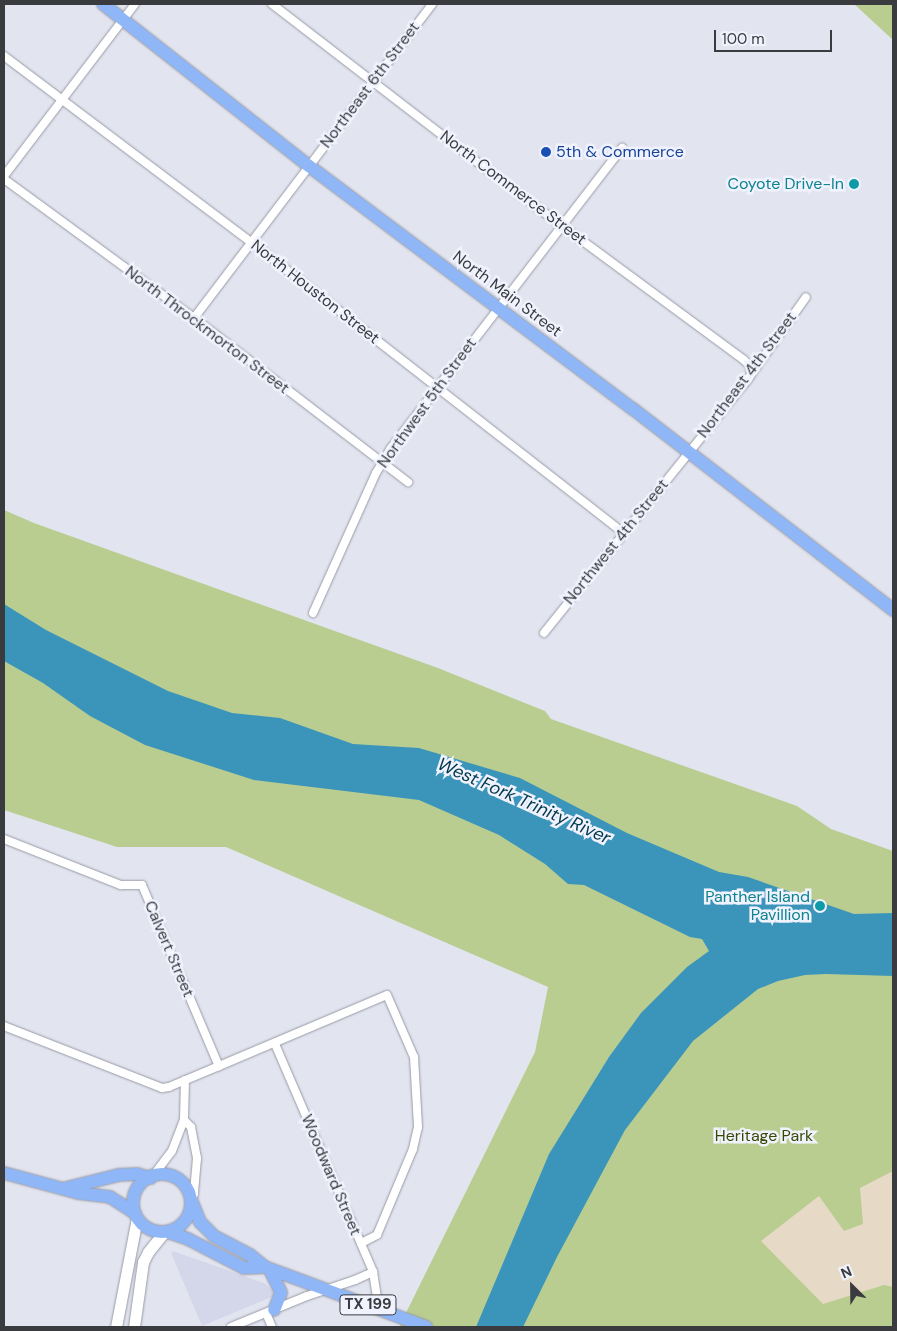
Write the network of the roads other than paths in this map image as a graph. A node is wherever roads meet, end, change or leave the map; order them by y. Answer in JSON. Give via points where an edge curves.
{"nodes":[{"id":1,"x":103,"y":4,"type":"edge"},
{"id":2,"x":135,"y":4,"type":"edge"},
{"id":3,"x":272,"y":4,"type":"edge"},
{"id":4,"x":432,"y":4,"type":"edge"},
{"id":5,"x":124,"y":20,"type":"junction"},
{"id":6,"x":4,"y":56,"type":"edge"},
{"id":7,"x":372,"y":81,"type":"junction"},
{"id":8,"x":62,"y":100,"type":"junction"},
{"id":9,"x":622,"y":148,"type":"dead end"},
{"id":10,"x":309,"y":166,"type":"junction"},
{"id":11,"x":4,"y":178,"type":"edge"},
{"id":12,"x":562,"y":226,"type":"junction"},
{"id":13,"x":251,"y":242,"type":"junction"},
{"id":14,"x":806,"y":297,"type":"dead end"},
{"id":15,"x":498,"y":307,"type":"junction"},
{"id":16,"x":194,"y":318,"type":"junction"},
{"id":17,"x":751,"y":372,"type":"junction"},
{"id":18,"x":438,"y":388,"type":"junction"},
{"id":19,"x":688,"y":452,"type":"junction"},
{"id":20,"x":382,"y":462,"type":"junction"},
{"id":21,"x":408,"y":482,"type":"dead end"},
{"id":22,"x":624,"y":533,"type":"junction"},
{"id":23,"x":893,"y":610,"type":"edge"},
{"id":24,"x":313,"y":613,"type":"dead end"},
{"id":25,"x":544,"y":633,"type":"dead end"},
{"id":26,"x":4,"y":839,"type":"edge"},
{"id":27,"x":4,"y":1026,"type":"edge"},
{"id":28,"x":274,"y":1044,"type":"junction"},
{"id":29,"x":219,"y":1066,"type":"junction"},
{"id":30,"x":185,"y":1080,"type":"junction"},
{"id":31,"x":184,"y":1120,"type":"junction"},
{"id":32,"x":6,"y":1174,"type":"edge"},
{"id":33,"x":152,"y":1177,"type":"junction"},
{"id":34,"x":66,"y":1188,"type":"junction"},
{"id":35,"x":191,"y":1200,"type":"junction"},
{"id":36,"x":136,"y":1215,"type":"junction"},
{"id":37,"x":166,"y":1232,"type":"junction"},
{"id":38,"x":361,"y":1243,"type":"junction"},
{"id":39,"x":268,"y":1268,"type":"junction"},
{"id":40,"x":373,"y":1272,"type":"junction"},
{"id":41,"x":325,"y":1290,"type":"junction"},
{"id":42,"x":378,"y":1309,"type":"junction"},
{"id":43,"x":270,"y":1311,"type":"junction"},
{"id":44,"x":116,"y":1327,"type":"edge"},
{"id":45,"x":134,"y":1327,"type":"edge"},
{"id":46,"x":231,"y":1327,"type":"edge"},
{"id":47,"x":272,"y":1327,"type":"edge"},
{"id":48,"x":426,"y":1327,"type":"edge"}],
"edges":[{"from":1,"to":5,"type":"main road","name":"North Main Street"},
{"from":2,"to":5,"type":"street"},
{"from":3,"to":7,"type":"street","name":"North Commerce Street"},
{"from":4,"to":7,"type":"street","name":"Northeast 6th Street"},
{"from":5,"to":8,"type":"street"},
{"from":5,"to":10,"type":"main road","name":"North Main Street"},
{"from":6,"to":8,"type":"street","name":"North Houston Street"},
{"from":7,"to":10,"type":"street","name":"Northeast 6th Street"},
{"from":7,"to":12,"type":"street","name":"North Commerce Street"},
{"from":8,"to":11,"type":"street"},
{"from":8,"to":13,"type":"street","name":"North Houston Street"},
{"from":9,"to":12,"type":"street","name":"Northwest 5th Street"},
{"from":10,"to":13,"type":"street","name":"Northeast 6th Street"},
{"from":10,"to":15,"type":"main road","name":"North Main Street"},
{"from":11,"to":16,"type":"street","name":"North Throckmorton Street"},
{"from":12,"to":15,"type":"street","name":"Northwest 5th Street"},
{"from":12,"to":17,"type":"street","name":"North Commerce Street","via":[[744,360]]},
{"from":13,"to":16,"type":"street","name":"Northeast 6th Street"},
{"from":13,"to":18,"type":"street","name":"North Houston Street"},
{"from":14,"to":17,"type":"street","name":"Northeast 4th Street"},
{"from":15,"to":18,"type":"street","name":"Northwest 5th Street"},
{"from":15,"to":19,"type":"main road","name":"North Main Street"},
{"from":16,"to":20,"type":"street","name":"North Throckmorton Street"},
{"from":17,"to":19,"type":"street","name":"Northeast 4th Street"},
{"from":18,"to":20,"type":"street","name":"Northwest 5th Street"},
{"from":18,"to":22,"type":"street","name":"North Houston Street"},
{"from":19,"to":22,"type":"street","name":"Northwest 4th Street"},
{"from":19,"to":23,"type":"main road","name":"North Main Street"},
{"from":20,"to":21,"type":"street","name":"North Throckmorton Street"},
{"from":20,"to":24,"type":"street","name":"Northwest 5th Street"},
{"from":22,"to":25,"type":"street","name":"Northwest 4th Street"},
{"from":26,"to":29,"type":"street","name":"Calvert Street","via":[[121,885],[142,886]]},
{"from":27,"to":30,"type":"street","via":[[162,1088]]},
{"from":28,"to":29,"type":"street"},
{"from":28,"to":38,"type":"street","name":"Woodward Street"},
{"from":28,"to":38,"type":"street","via":[[387,995],[414,1057],[418,1127],[413,1149],[377,1235]]},
{"from":29,"to":30,"type":"street"},
{"from":30,"to":31,"type":"street"},
{"from":31,"to":33,"type":"street","via":[[172,1151]]},
{"from":31,"to":35,"type":"street","via":[[191,1128],[196,1158]]},
{"from":32,"to":34,"type":"main road"},
{"from":33,"to":34,"type":"main road","via":[[119,1175]]},
{"from":33,"to":35,"type":"main road","via":[[173,1176],[188,1189]]},
{"from":33,"to":36,"type":"main road","via":[[140,1184],[136,1191],[133,1204]]},
{"from":34,"to":36,"type":"main road","via":[[110,1197]]},
{"from":35,"to":37,"type":"main road","via":[[187,1218]]},
{"from":35,"to":39,"type":"main road","number":"TX 199","via":[[200,1222],[214,1236]]},
{"from":36,"to":37,"type":"main road","via":[[146,1227]]},
{"from":36,"to":44,"type":"main road"},
{"from":37,"to":39,"type":"main road","number":"TX 199","via":[[188,1239],[244,1268]]},
{"from":37,"to":45,"type":"main road","via":[[143,1262]]},
{"from":38,"to":40,"type":"street","name":"Woodward Street"},
{"from":39,"to":41,"type":"main road","number":"TX 199"},
{"from":39,"to":43,"type":"main road","via":[[281,1293]]},
{"from":40,"to":41,"type":"street"},
{"from":40,"to":42,"type":"street","name":"Woodward Street"},
{"from":41,"to":42,"type":"main road","number":"TX 199"},
{"from":41,"to":43,"type":"street"},
{"from":42,"to":48,"type":"main road","number":"TX 199"},
{"from":43,"to":46,"type":"street"},
{"from":43,"to":47,"type":"street"}]}
